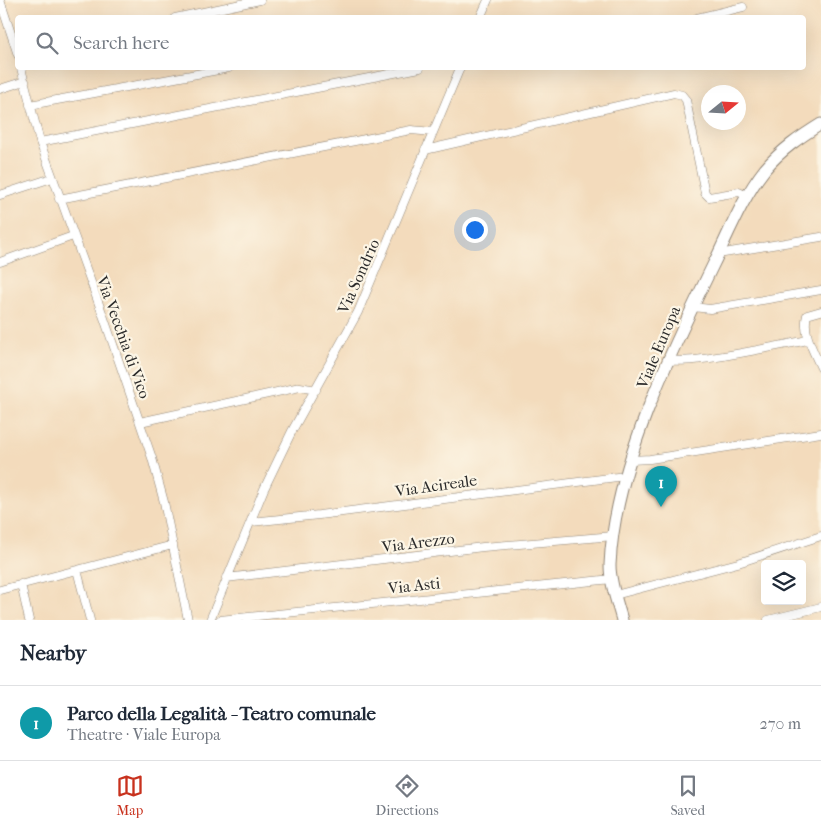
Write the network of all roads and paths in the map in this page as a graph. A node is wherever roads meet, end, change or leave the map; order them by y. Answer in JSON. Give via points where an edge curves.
{"nodes":[{"id":1,"x":0,"y":0,"type":"edge"},
{"id":2,"x":260,"y":0,"type":"edge"},
{"id":3,"x":488,"y":0,"type":"edge"},
{"id":4,"x":743,"y":7,"type":"dead end"},
{"id":5,"x":189,"y":15,"type":"edge"},
{"id":6,"x":481,"y":15,"type":"edge"},
{"id":7,"x":710,"y":15,"type":"edge"},
{"id":8,"x":3,"y":16,"type":"edge"},
{"id":9,"x":15,"y":47,"type":"edge"},
{"id":10,"x":22,"y":70,"type":"edge"},
{"id":11,"x":218,"y":70,"type":"edge"},
{"id":12,"x":410,"y":70,"type":"edge"},
{"id":13,"x":459,"y":70,"type":"edge"},
{"id":14,"x":25,"y":81,"type":"junction"},
{"id":15,"x":0,"y":89,"type":"edge"},
{"id":16,"x":30,"y":105,"type":"junction"},
{"id":17,"x":821,"y":124,"type":"edge"},
{"id":18,"x":433,"y":132,"type":"junction"},
{"id":19,"x":40,"y":142,"type":"junction"},
{"id":20,"x":425,"y":150,"type":"junction"},
{"id":21,"x":52,"y":178,"type":"junction"},
{"id":22,"x":0,"y":195,"type":"edge"},
{"id":23,"x":747,"y":196,"type":"junction"},
{"id":24,"x":59,"y":199,"type":"junction"},
{"id":25,"x":73,"y":236,"type":"junction"},
{"id":26,"x":821,"y":237,"type":"edge"},
{"id":27,"x":718,"y":254,"type":"junction"},
{"id":28,"x":0,"y":262,"type":"edge"},
{"id":29,"x":821,"y":290,"type":"edge"},
{"id":30,"x":693,"y":307,"type":"junction"},
{"id":31,"x":821,"y":310,"type":"edge"},
{"id":32,"x":808,"y":340,"type":"junction"},
{"id":33,"x":669,"y":360,"type":"junction"},
{"id":34,"x":821,"y":368,"type":"edge"},
{"id":35,"x":316,"y":390,"type":"junction"},
{"id":36,"x":140,"y":422,"type":"junction"},
{"id":37,"x":821,"y":433,"type":"edge"},
{"id":38,"x":632,"y":460,"type":"junction"},
{"id":39,"x":625,"y":476,"type":"junction"},
{"id":40,"x":251,"y":522,"type":"junction"},
{"id":41,"x":614,"y":536,"type":"junction"},
{"id":42,"x":821,"y":536,"type":"edge"},
{"id":43,"x":173,"y":545,"type":"junction"},
{"id":44,"x":77,"y":570,"type":"junction"},
{"id":45,"x":226,"y":578,"type":"junction"},
{"id":46,"x":612,"y":579,"type":"junction"},
{"id":47,"x":21,"y":584,"type":"junction"},
{"id":48,"x":0,"y":590,"type":"edge"},
{"id":49,"x":615,"y":595,"type":"junction"},
{"id":50,"x":821,"y":606,"type":"edge"},
{"id":51,"x":28,"y":620,"type":"edge"},
{"id":52,"x":90,"y":620,"type":"edge"},
{"id":53,"x":188,"y":620,"type":"edge"},
{"id":54,"x":210,"y":620,"type":"edge"},
{"id":55,"x":220,"y":620,"type":"edge"},
{"id":56,"x":622,"y":620,"type":"edge"},
{"id":57,"x":768,"y":620,"type":"edge"}],
"edges":[{"from":1,"to":8,"type":"street"},
{"from":2,"to":5,"type":"street"},
{"from":3,"to":6,"type":"street"},
{"from":4,"to":7,"type":"street"},
{"from":8,"to":9,"type":"street"},
{"from":10,"to":14,"type":"street","name":"Via Vecchia di Vico"},
{"from":11,"to":16,"type":"street"},
{"from":12,"to":19,"type":"street"},
{"from":13,"to":18,"type":"street","name":"Via Sondrio"},
{"from":14,"to":15,"type":"street"},
{"from":14,"to":16,"type":"street","name":"Via Vecchia di Vico"},
{"from":16,"to":19,"type":"street","name":"Via Vecchia di Vico"},
{"from":17,"to":23,"type":"street","name":"Viale Europa","via":[[790,144],[766,169]]},
{"from":18,"to":20,"type":"street","name":"Via Sondrio"},
{"from":18,"to":24,"type":"street","via":[[411,130]]},
{"from":19,"to":21,"type":"street","name":"Via Vecchia di Vico"},
{"from":20,"to":23,"type":"street","via":[[674,93],[686,100],[705,193],[709,197],[739,192]]},
{"from":20,"to":35,"type":"street","name":"Via Sondrio","via":[[358,312]]},
{"from":21,"to":22,"type":"street"},
{"from":21,"to":24,"type":"street","name":"Via Vecchia di Vico"},
{"from":23,"to":27,"type":"street","name":"Viale Europa"},
{"from":24,"to":25,"type":"street","name":"Via Vecchia di Vico"},
{"from":25,"to":28,"type":"street"},
{"from":25,"to":36,"type":"street","name":"Via Vecchia di Vico"},
{"from":26,"to":27,"type":"street"},
{"from":27,"to":30,"type":"street","name":"Viale Europa"},
{"from":29,"to":30,"type":"street","via":[[710,309]]},
{"from":30,"to":33,"type":"street","name":"Viale Europa"},
{"from":31,"to":32,"type":"street","via":[[807,315]]},
{"from":32,"to":33,"type":"street","via":[[680,361]]},
{"from":32,"to":34,"type":"street"},
{"from":33,"to":38,"type":"street","name":"Viale Europa"},
{"from":35,"to":36,"type":"street","via":[[300,387]]},
{"from":35,"to":40,"type":"street","name":"Via Sondrio","via":[[292,431]]},
{"from":36,"to":43,"type":"street","name":"Via Vecchia di Vico"},
{"from":37,"to":38,"type":"street"},
{"from":38,"to":39,"type":"street","name":"Viale Europa"},
{"from":39,"to":40,"type":"street","name":"Via Acireale"},
{"from":39,"to":41,"type":"street","name":"Viale Europa"},
{"from":40,"to":45,"type":"street","name":"Via Sondrio"},
{"from":41,"to":45,"type":"street","name":"Via Arezzo","via":[[482,547]]},
{"from":41,"to":46,"type":"street","name":"Viale Europa","via":[[610,567]]},
{"from":42,"to":49,"type":"street","via":[[738,563]]},
{"from":43,"to":44,"type":"street"},
{"from":43,"to":53,"type":"street","name":"Via Vecchia di Vico"},
{"from":44,"to":47,"type":"street"},
{"from":44,"to":52,"type":"street"},
{"from":45,"to":54,"type":"street","name":"Via Sondrio"},
{"from":46,"to":49,"type":"street","name":"Viale Europa"},
{"from":46,"to":55,"type":"street","name":"Via Asti"},
{"from":47,"to":48,"type":"street"},
{"from":47,"to":51,"type":"street"},
{"from":49,"to":56,"type":"street","name":"Viale Europa"},
{"from":50,"to":57,"type":"street"}]}
